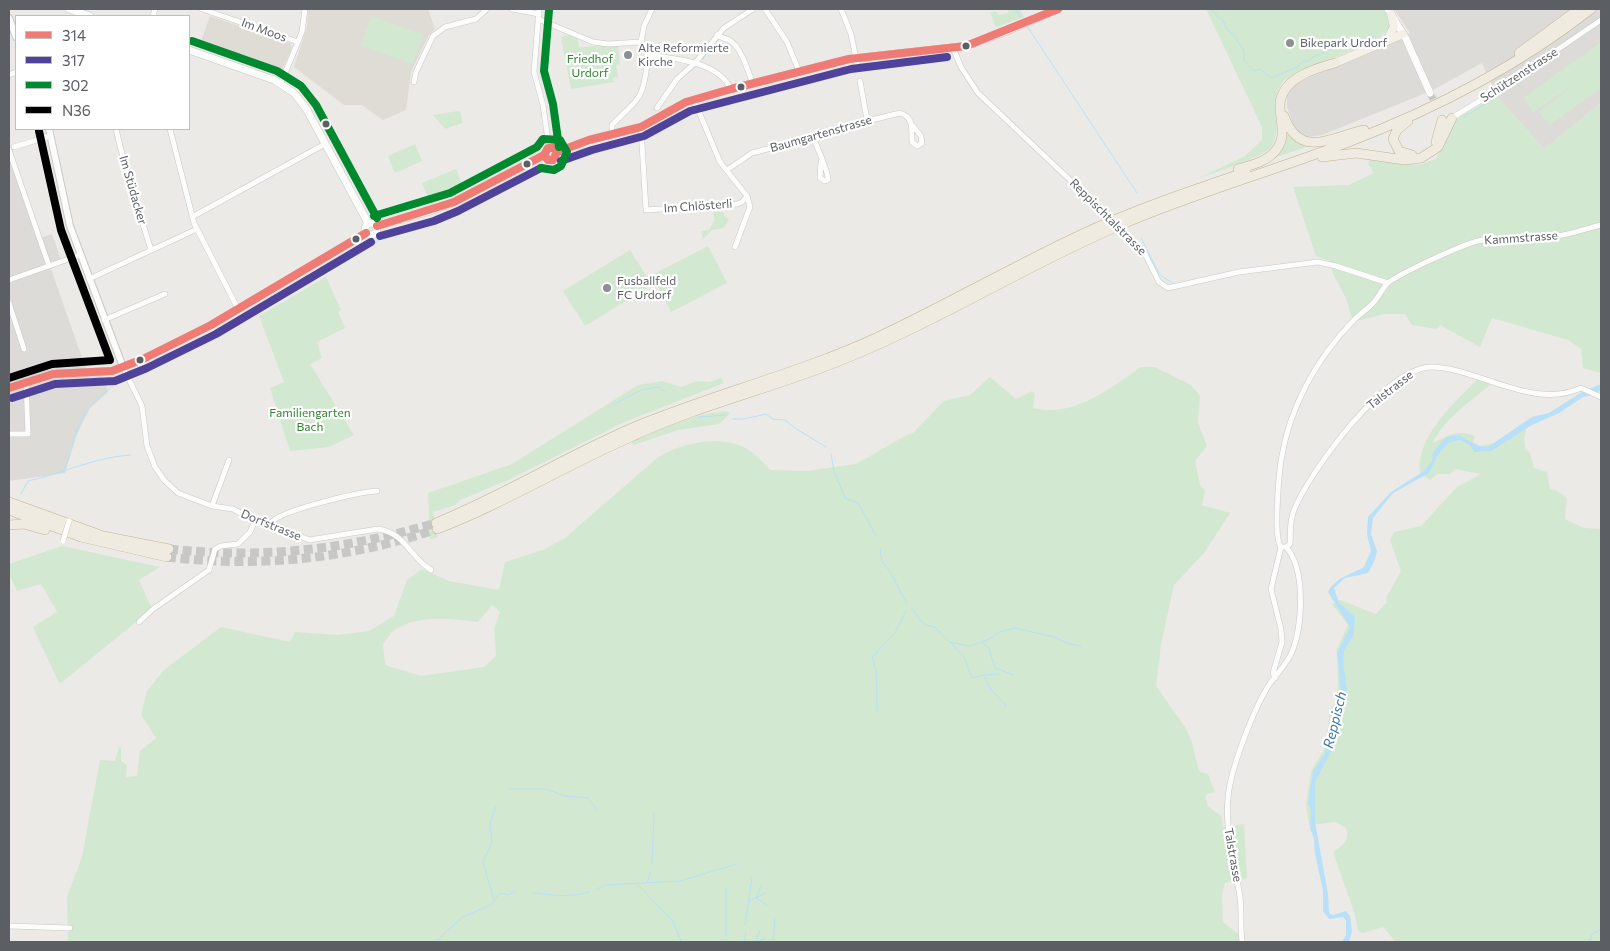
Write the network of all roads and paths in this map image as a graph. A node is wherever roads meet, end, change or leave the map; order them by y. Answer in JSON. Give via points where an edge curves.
{"nodes":[{"id":1,"x":69,"y":9,"type":"edge"},
{"id":2,"x":202,"y":9,"type":"edge"},
{"id":3,"x":305,"y":9,"type":"edge"},
{"id":4,"x":487,"y":9,"type":"edge"},
{"id":5,"x":512,"y":9,"type":"edge"},
{"id":6,"x":652,"y":9,"type":"edge"},
{"id":7,"x":753,"y":9,"type":"edge"},
{"id":8,"x":765,"y":9,"type":"edge"},
{"id":9,"x":841,"y":9,"type":"edge"},
{"id":10,"x":1058,"y":9,"type":"edge"},
{"id":11,"x":1579,"y":9,"type":"edge"},
{"id":12,"x":1591,"y":9,"type":"edge"},
{"id":13,"x":1390,"y":11,"type":"edge"},
{"id":14,"x":539,"y":14,"type":"edge"},
{"id":15,"x":87,"y":15,"type":"edge"},
{"id":16,"x":9,"y":18,"type":"edge"},
{"id":17,"x":1601,"y":20,"type":"edge"},
{"id":18,"x":15,"y":34,"type":"edge"},
{"id":19,"x":1403,"y":34,"type":"junction"},
{"id":20,"x":718,"y":36,"type":"junction"},
{"id":21,"x":298,"y":42,"type":"junction"},
{"id":22,"x":641,"y":42,"type":"junction"},
{"id":23,"x":1386,"y":42,"type":"junction"},
{"id":24,"x":953,"y":48,"type":"junction"},
{"id":25,"x":190,"y":50,"type":"edge"},
{"id":26,"x":648,"y":55,"type":"junction"},
{"id":27,"x":856,"y":58,"type":"junction"},
{"id":28,"x":696,"y":63,"type":"junction"},
{"id":29,"x":1335,"y":64,"type":"joint"},
{"id":30,"x":858,"y":68,"type":"dead end"},
{"id":31,"x":799,"y":71,"type":"junction"},
{"id":32,"x":860,"y":81,"type":"dead end"},
{"id":33,"x":414,"y":82,"type":"dead end"},
{"id":34,"x":281,"y":83,"type":"junction"},
{"id":35,"x":753,"y":84,"type":"junction"},
{"id":36,"x":731,"y":89,"type":"junction"},
{"id":37,"x":1430,"y":93,"type":"tunnel mouth"},
{"id":38,"x":694,"y":100,"type":"junction"},
{"id":39,"x":657,"y":108,"type":"dead end"},
{"id":40,"x":1420,"y":112,"type":"junction"},
{"id":41,"x":1440,"y":116,"type":"junction"},
{"id":42,"x":1452,"y":118,"type":"junction"},
{"id":43,"x":867,"y":120,"type":"junction"},
{"id":44,"x":1284,"y":125,"type":"junction"},
{"id":45,"x":913,"y":126,"type":"dead end"},
{"id":46,"x":641,"y":127,"type":"junction"},
{"id":47,"x":116,"y":130,"type":"edge"},
{"id":48,"x":170,"y":130,"type":"edge"},
{"id":49,"x":1364,"y":130,"type":"junction"},
{"id":50,"x":49,"y":132,"type":"edge"},
{"id":51,"x":612,"y":133,"type":"junction"},
{"id":52,"x":813,"y":137,"type":"junction"},
{"id":53,"x":1442,"y":141,"type":"junction"},
{"id":54,"x":326,"y":144,"type":"junction"},
{"id":55,"x":549,"y":148,"type":"junction"},
{"id":56,"x":11,"y":149,"type":"edge"},
{"id":57,"x":557,"y":152,"type":"junction"},
{"id":58,"x":544,"y":155,"type":"junction"},
{"id":59,"x":821,"y":162,"type":"dead end"},
{"id":60,"x":1278,"y":167,"type":"junction"},
{"id":61,"x":727,"y":170,"type":"junction"},
{"id":62,"x":1224,"y":179,"type":"junction"},
{"id":63,"x":747,"y":196,"type":"junction"},
{"id":64,"x":192,"y":218,"type":"junction"},
{"id":65,"x":368,"y":223,"type":"junction"},
{"id":66,"x":1601,"y":224,"type":"edge"},
{"id":67,"x":377,"y":226,"type":"junction"},
{"id":68,"x":197,"y":229,"type":"junction"},
{"id":69,"x":366,"y":232,"type":"junction"},
{"id":70,"x":735,"y":247,"type":"dead end"},
{"id":71,"x":151,"y":250,"type":"junction"},
{"id":72,"x":80,"y":255,"type":"junction"},
{"id":73,"x":49,"y":266,"type":"junction"},
{"id":74,"x":89,"y":279,"type":"junction"},
{"id":75,"x":9,"y":280,"type":"edge"},
{"id":76,"x":1388,"y":283,"type":"junction"},
{"id":77,"x":164,"y":294,"type":"dead end"},
{"id":78,"x":9,"y":304,"type":"edge"},
{"id":79,"x":238,"y":309,"type":"junction"},
{"id":80,"x":104,"y":320,"type":"junction"},
{"id":81,"x":24,"y":348,"type":"dead end"},
{"id":82,"x":123,"y":367,"type":"junction"},
{"id":83,"x":26,"y":382,"type":"junction"},
{"id":84,"x":9,"y":388,"type":"edge"},
{"id":85,"x":1600,"y":397,"type":"edge"},
{"id":86,"x":9,"y":434,"type":"edge"},
{"id":87,"x":229,"y":460,"type":"dead end"},
{"id":88,"x":376,"y":491,"type":"dead end"},
{"id":89,"x":9,"y":502,"type":"edge"},
{"id":90,"x":212,"y":506,"type":"junction"},
{"id":91,"x":9,"y":510,"type":"edge"},
{"id":92,"x":69,"y":520,"type":"dead end"},
{"id":93,"x":255,"y":521,"type":"junction"},
{"id":94,"x":271,"y":524,"type":"junction"},
{"id":95,"x":9,"y":525,"type":"edge"},
{"id":96,"x":81,"y":537,"type":"junction"},
{"id":97,"x":62,"y":541,"type":"dead end"},
{"id":98,"x":1284,"y":547,"type":"junction"},
{"id":99,"x":431,"y":570,"type":"dead end"},
{"id":100,"x":139,"y":622,"type":"dead end"},
{"id":101,"x":1275,"y":678,"type":"junction"},
{"id":102,"x":9,"y":926,"type":"edge"},
{"id":103,"x":70,"y":928,"type":"dead end"},
{"id":104,"x":1242,"y":942,"type":"edge"}],
"edges":[{"from":1,"to":15,"type":"main road"},
{"from":2,"to":21,"type":"street","name":"Im Moos"},
{"from":3,"to":21,"type":"street"},
{"from":4,"to":33,"type":"street","via":[[476,19],[446,27],[433,36]]},
{"from":5,"to":14,"type":"street"},
{"from":6,"to":22,"type":"street"},
{"from":7,"to":20,"type":"street","via":[[732,22]]},
{"from":8,"to":31,"type":"street","via":[[787,42]]},
{"from":9,"to":27,"type":"street","via":[[852,34]]},
{"from":10,"to":24,"type":"main road","via":[[990,37]]},
{"from":11,"to":49,"type":"highway","via":[[1496,66]]},
{"from":12,"to":40,"type":"highway","via":[[1519,60]]},
{"from":13,"to":19,"type":"main road"},
{"from":13,"to":23,"type":"main road","via":[[1394,27]]},
{"from":14,"to":22,"type":"street","via":[[593,42]]},
{"from":14,"to":55,"type":"street","via":[[534,72]]},
{"from":16,"to":18,"type":"street"},
{"from":17,"to":42,"type":"street","name":"Schützenstrasse"},
{"from":19,"to":23,"type":"main road"},
{"from":19,"to":37,"type":"main road"},
{"from":20,"to":28,"type":"street"},
{"from":20,"to":35,"type":"street","via":[[730,40],[735,46]]},
{"from":21,"to":34,"type":"street"},
{"from":22,"to":26,"type":"street"},
{"from":23,"to":29,"type":"main road"},
{"from":24,"to":27,"type":"main road"},
{"from":24,"to":76,"type":"street","name":"Reppischtalstrasse","bridge":true,"via":[[978,93],[1144,252],[1159,282],[1168,288],[1238,272],[1318,262]]},
{"from":25,"to":34,"type":"main road"},
{"from":26,"to":28,"type":"street"},
{"from":26,"to":51,"type":"street","via":[[642,94],[612,125]]},
{"from":27,"to":30,"type":"street"},
{"from":27,"to":31,"type":"main road"},
{"from":28,"to":36,"type":"street","via":[[715,73]]},
{"from":28,"to":39,"type":"street","via":[[677,79]]},
{"from":29,"to":44,"type":"highway","via":[[1297,80],[1289,87],[1282,101]]},
{"from":31,"to":35,"type":"main road"},
{"from":32,"to":43,"type":"street"},
{"from":34,"to":54,"type":"main road","via":[[302,102]]},
{"from":35,"to":36,"type":"main road"},
{"from":36,"to":38,"type":"main road"},
{"from":38,"to":46,"type":"main road"},
{"from":38,"to":61,"type":"street","via":[[712,145]]},
{"from":40,"to":41,"type":"highway","via":[[1395,132],[1394,144],[1403,153],[1418,154],[1432,146],[1438,137]]},
{"from":40,"to":60,"type":"highway"},
{"from":41,"to":42,"type":"street","name":"Schützenstrasse"},
{"from":41,"to":53,"type":"highway","via":[[1444,127]]},
{"from":42,"to":53,"type":"highway"},
{"from":43,"to":45,"type":"street","name":"Baumgartenstrasse","via":[[900,113],[907,116]]},
{"from":43,"to":52,"type":"street","name":"Baumgartenstrasse"},
{"from":44,"to":49,"type":"highway","via":[[1298,138],[1313,143]]},
{"from":44,"to":62,"type":"highway","via":[[1281,141],[1273,154],[1230,172]]},
{"from":46,"to":51,"type":"main road"},
{"from":46,"to":63,"type":"street","name":"Im Chlösterli","via":[[646,210],[738,204]]},
{"from":47,"to":71,"type":"street","name":"Im Stüdacker"},
{"from":48,"to":64,"type":"street"},
{"from":49,"to":62,"type":"highway"},
{"from":50,"to":56,"type":"street"},
{"from":50,"to":72,"type":"street"},
{"from":51,"to":57,"type":"main road"},
{"from":52,"to":59,"type":"street"},
{"from":52,"to":61,"type":"street","name":"Baumgartenstrasse","via":[[752,153]]},
{"from":53,"to":60,"type":"highway","via":[[1431,154],[1416,159],[1346,153]]},
{"from":54,"to":64,"type":"street"},
{"from":54,"to":65,"type":"main road"},
{"from":55,"to":57,"type":"main road"},
{"from":55,"to":58,"type":"main road"},
{"from":56,"to":73,"type":"street"},
{"from":57,"to":58,"type":"main road","via":[[552,160]]},
{"from":58,"to":67,"type":"main road","via":[[454,202]]},
{"from":60,"to":62,"type":"highway","via":[[1121,224],[879,345],[646,430],[497,504],[436,526],[622,432],[858,346],[1103,225]]},
{"from":61,"to":63,"type":"street"},
{"from":63,"to":70,"type":"street","via":[[750,207]]},
{"from":64,"to":68,"type":"street"},
{"from":65,"to":67,"type":"main road"},
{"from":65,"to":69,"type":"main road"},
{"from":66,"to":76,"type":"street","name":"Kammstrasse","via":[[1551,237],[1497,237],[1476,241]]},
{"from":67,"to":69,"type":"main road","via":[[374,234]]},
{"from":68,"to":71,"type":"street"},
{"from":68,"to":79,"type":"street"},
{"from":69,"to":79,"type":"main road"},
{"from":71,"to":74,"type":"street"},
{"from":72,"to":73,"type":"street"},
{"from":72,"to":74,"type":"street"},
{"from":73,"to":75,"type":"street"},
{"from":74,"to":80,"type":"street"},
{"from":76,"to":98,"type":"street","via":[[1324,355],[1292,417],[1280,473],[1278,540]]},
{"from":77,"to":80,"type":"street"},
{"from":78,"to":81,"type":"street"},
{"from":79,"to":82,"type":"main road","via":[[173,345]]},
{"from":80,"to":82,"type":"street"},
{"from":82,"to":83,"type":"main road","via":[[104,372],[53,374]]},
{"from":82,"to":90,"type":"street","name":"Dorfstrasse","via":[[142,406],[147,446],[155,466],[178,493]]},
{"from":83,"to":84,"type":"main road"},
{"from":83,"to":86,"type":"street","via":[[28,434]]},
{"from":85,"to":98,"type":"street","name":"Talstrasse","via":[[1583,389],[1546,393],[1446,369],[1430,367],[1415,370],[1370,404],[1330,451],[1295,509],[1290,542]]},
{"from":87,"to":90,"type":"street"},
{"from":88,"to":94,"type":"street","via":[[345,495],[283,516]]},
{"from":89,"to":96,"type":"highway","via":[[103,536],[168,553]]},
{"from":90,"to":93,"type":"street","name":"Dorfstrasse","via":[[233,509]]},
{"from":91,"to":96,"type":"highway"},
{"from":92,"to":97,"type":"street","bridge":true},
{"from":93,"to":94,"type":"street","name":"Dorfstrasse"},
{"from":93,"to":100,"type":"street","via":[[250,532],[238,544],[215,549],[209,570],[202,577]]},
{"from":94,"to":99,"type":"street","name":"Dorfstrasse","via":[[310,540],[386,530],[398,536]]},
{"from":95,"to":96,"type":"highway","via":[[24,524]]},
{"from":98,"to":101,"type":"street","via":[[1271,589],[1282,638],[1272,673]]},
{"from":98,"to":101,"type":"street","name":"Talstrasse","via":[[1294,559],[1298,573],[1300,617],[1292,650]]},
{"from":101,"to":104,"type":"street","name":"Talstrasse","via":[[1261,700],[1237,761],[1227,802],[1228,836],[1240,899]]},
{"from":102,"to":103,"type":"street"}]}
